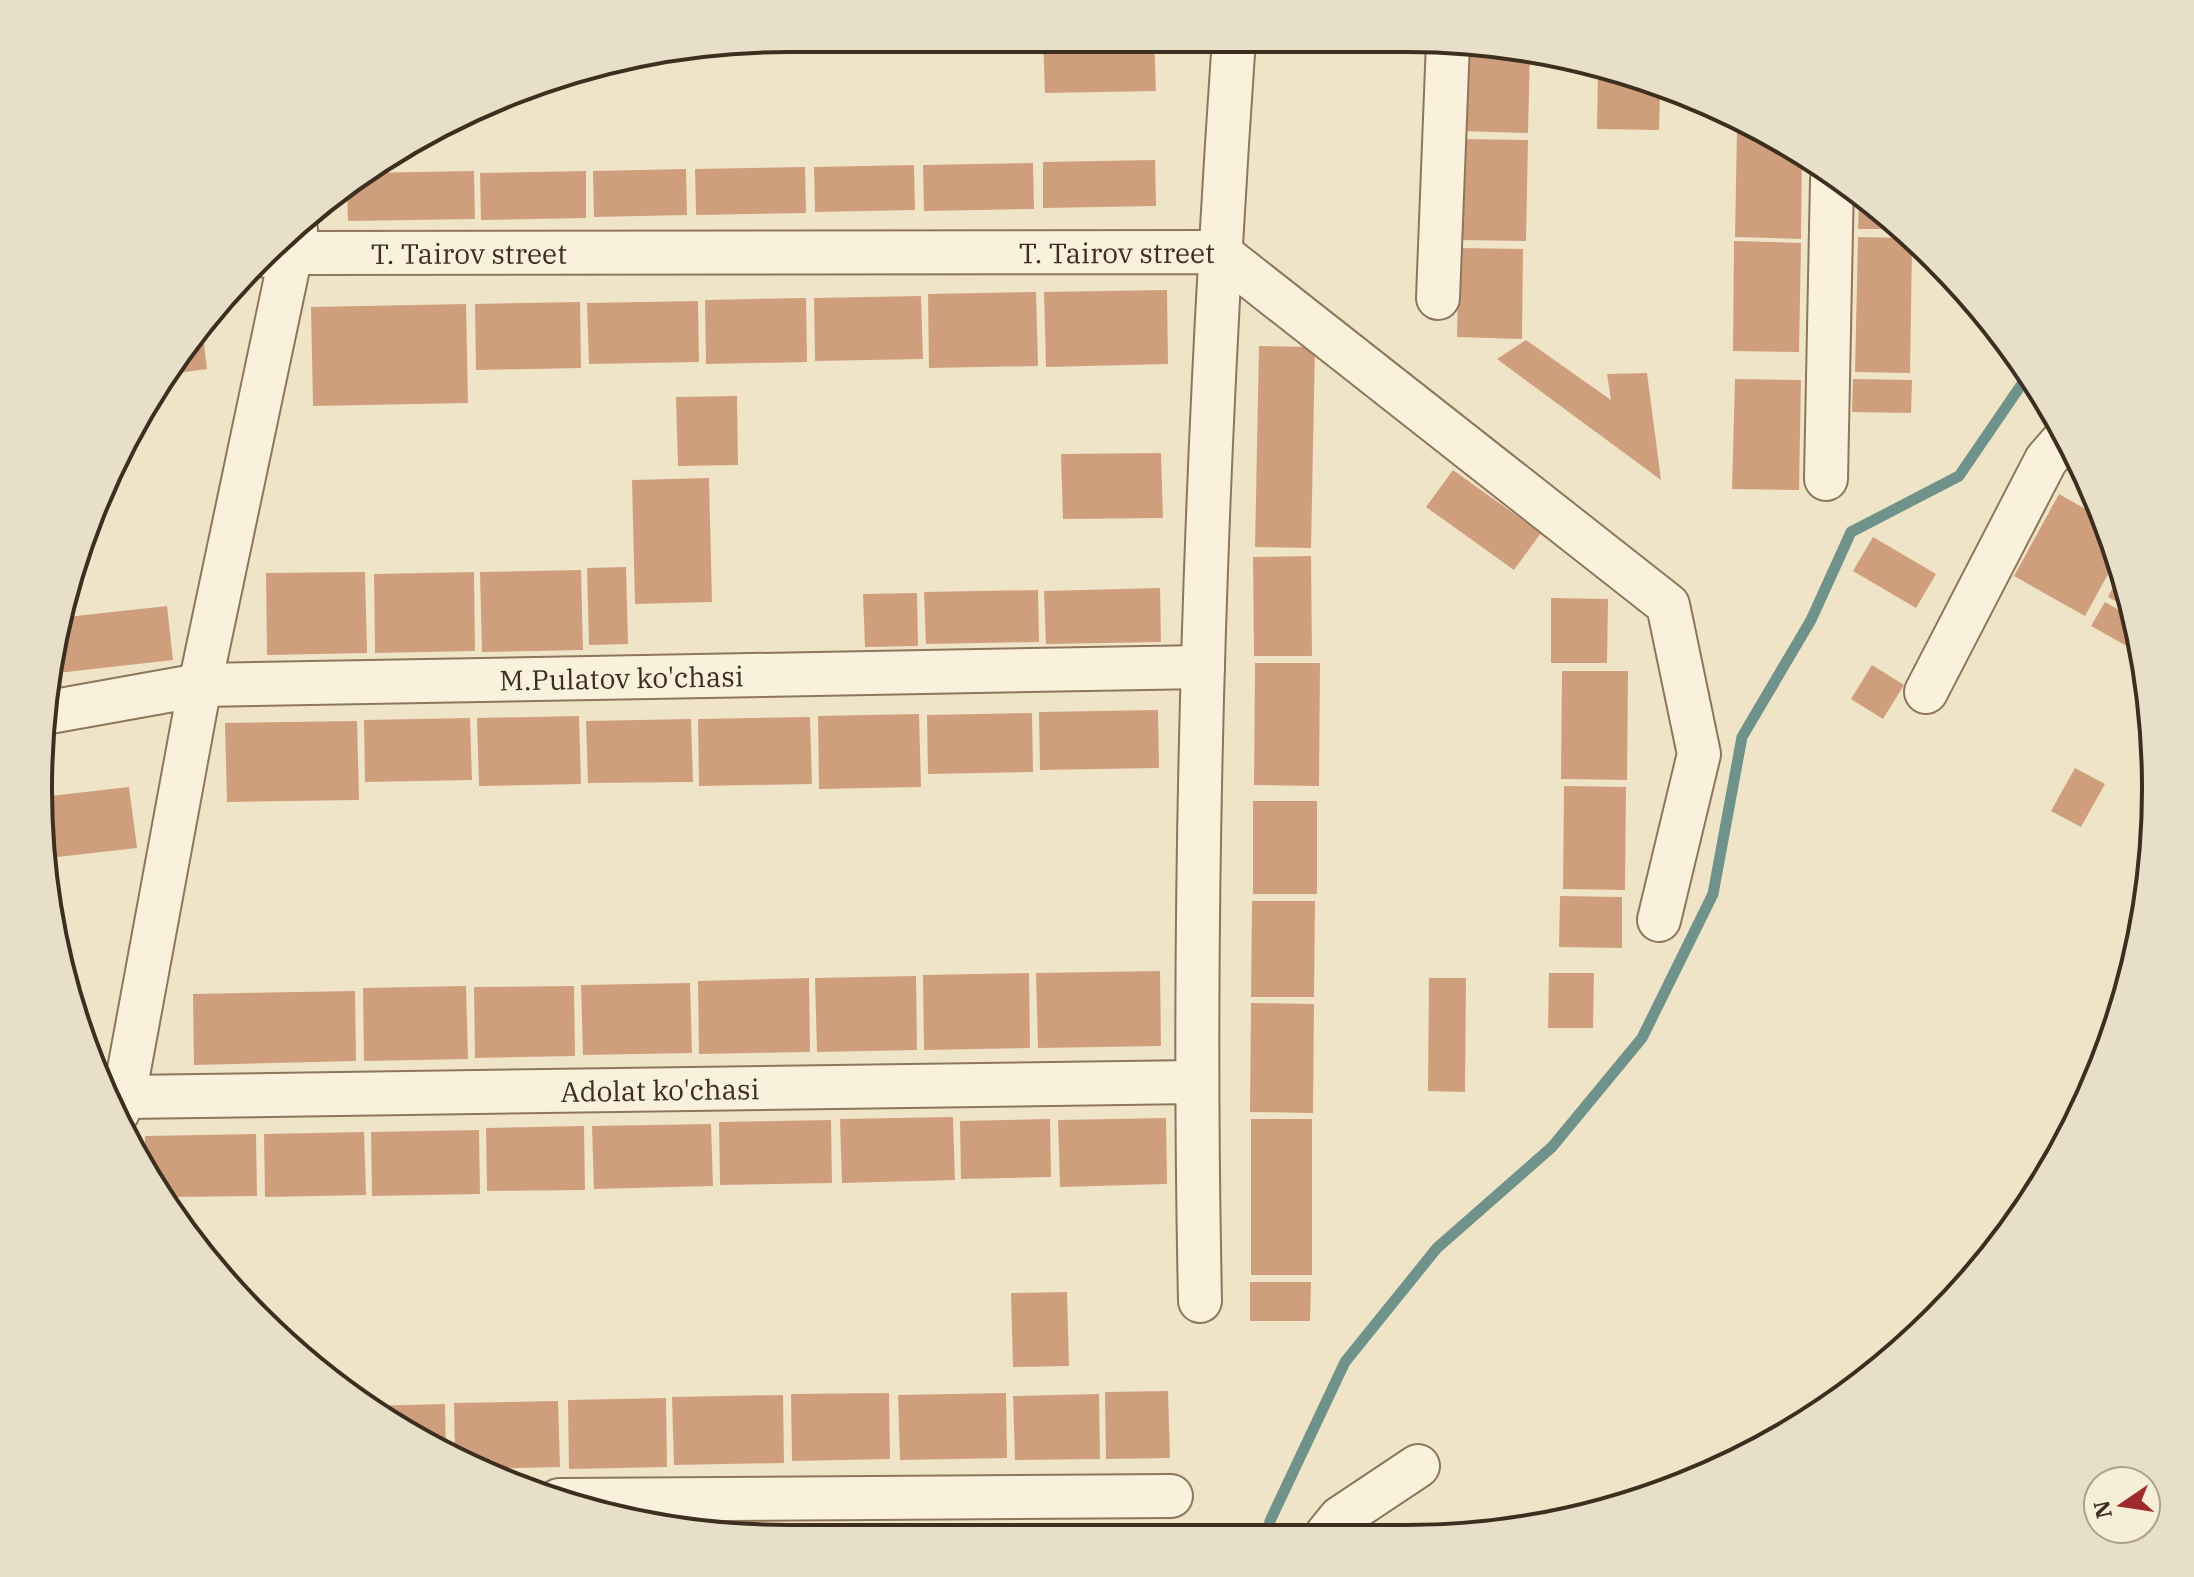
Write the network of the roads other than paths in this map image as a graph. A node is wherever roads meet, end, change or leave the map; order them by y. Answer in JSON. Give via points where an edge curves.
{"nodes":[{"id":1,"x":1233,"y":52,"type":"edge"},
{"id":2,"x":1448,"y":54,"type":"edge"},
{"id":3,"x":1832,"y":188,"type":"edge"},
{"id":4,"x":290,"y":247,"type":"edge"},
{"id":5,"x":1219,"y":252,"type":"junction"},
{"id":6,"x":284,"y":253,"type":"edge"},
{"id":7,"x":1438,"y":298,"type":"dead end"},
{"id":8,"x":2057,"y":447,"type":"edge"},
{"id":9,"x":1826,"y":479,"type":"dead end"},
{"id":10,"x":1203,"y":667,"type":"junction"},
{"id":11,"x":200,"y":685,"type":"junction"},
{"id":12,"x":1926,"y":692,"type":"dead end"},
{"id":13,"x":56,"y":711,"type":"edge"},
{"id":14,"x":1659,"y":920,"type":"dead end"},
{"id":15,"x":1195,"y":1082,"type":"junction"},
{"id":16,"x":122,"y":1100,"type":"edge"},
{"id":17,"x":123,"y":1104,"type":"edge"},
{"id":18,"x":1200,"y":1301,"type":"dead end"},
{"id":19,"x":1418,"y":1466,"type":"dead end"},
{"id":20,"x":1171,"y":1496,"type":"dead end"},
{"id":21,"x":597,"y":1500,"type":"edge"},
{"id":22,"x":1334,"y":1525,"type":"edge"}],
"edges":[{"from":1,"to":5,"type":"street"},
{"from":2,"to":7,"type":"street"},
{"from":3,"to":9,"type":"street"},
{"from":4,"to":5,"type":"street","name":"T. Tairov street"},
{"from":5,"to":10,"type":"street"},
{"from":5,"to":14,"type":"street","name":"T. Tairov street","via":[[1668,605],[1699,754]]},
{"from":6,"to":11,"type":"street"},
{"from":8,"to":12,"type":"street"},
{"from":10,"to":11,"type":"street","name":"M.Pulatov ko'chasi"},
{"from":10,"to":15,"type":"street"},
{"from":11,"to":13,"type":"street","name":"M.Pulatov ko'chasi"},
{"from":11,"to":16,"type":"street"},
{"from":15,"to":17,"type":"street","name":"Adolat ko'chasi"},
{"from":15,"to":18,"type":"street"},
{"from":19,"to":22,"type":"street"},
{"from":20,"to":21,"type":"street"}]}
